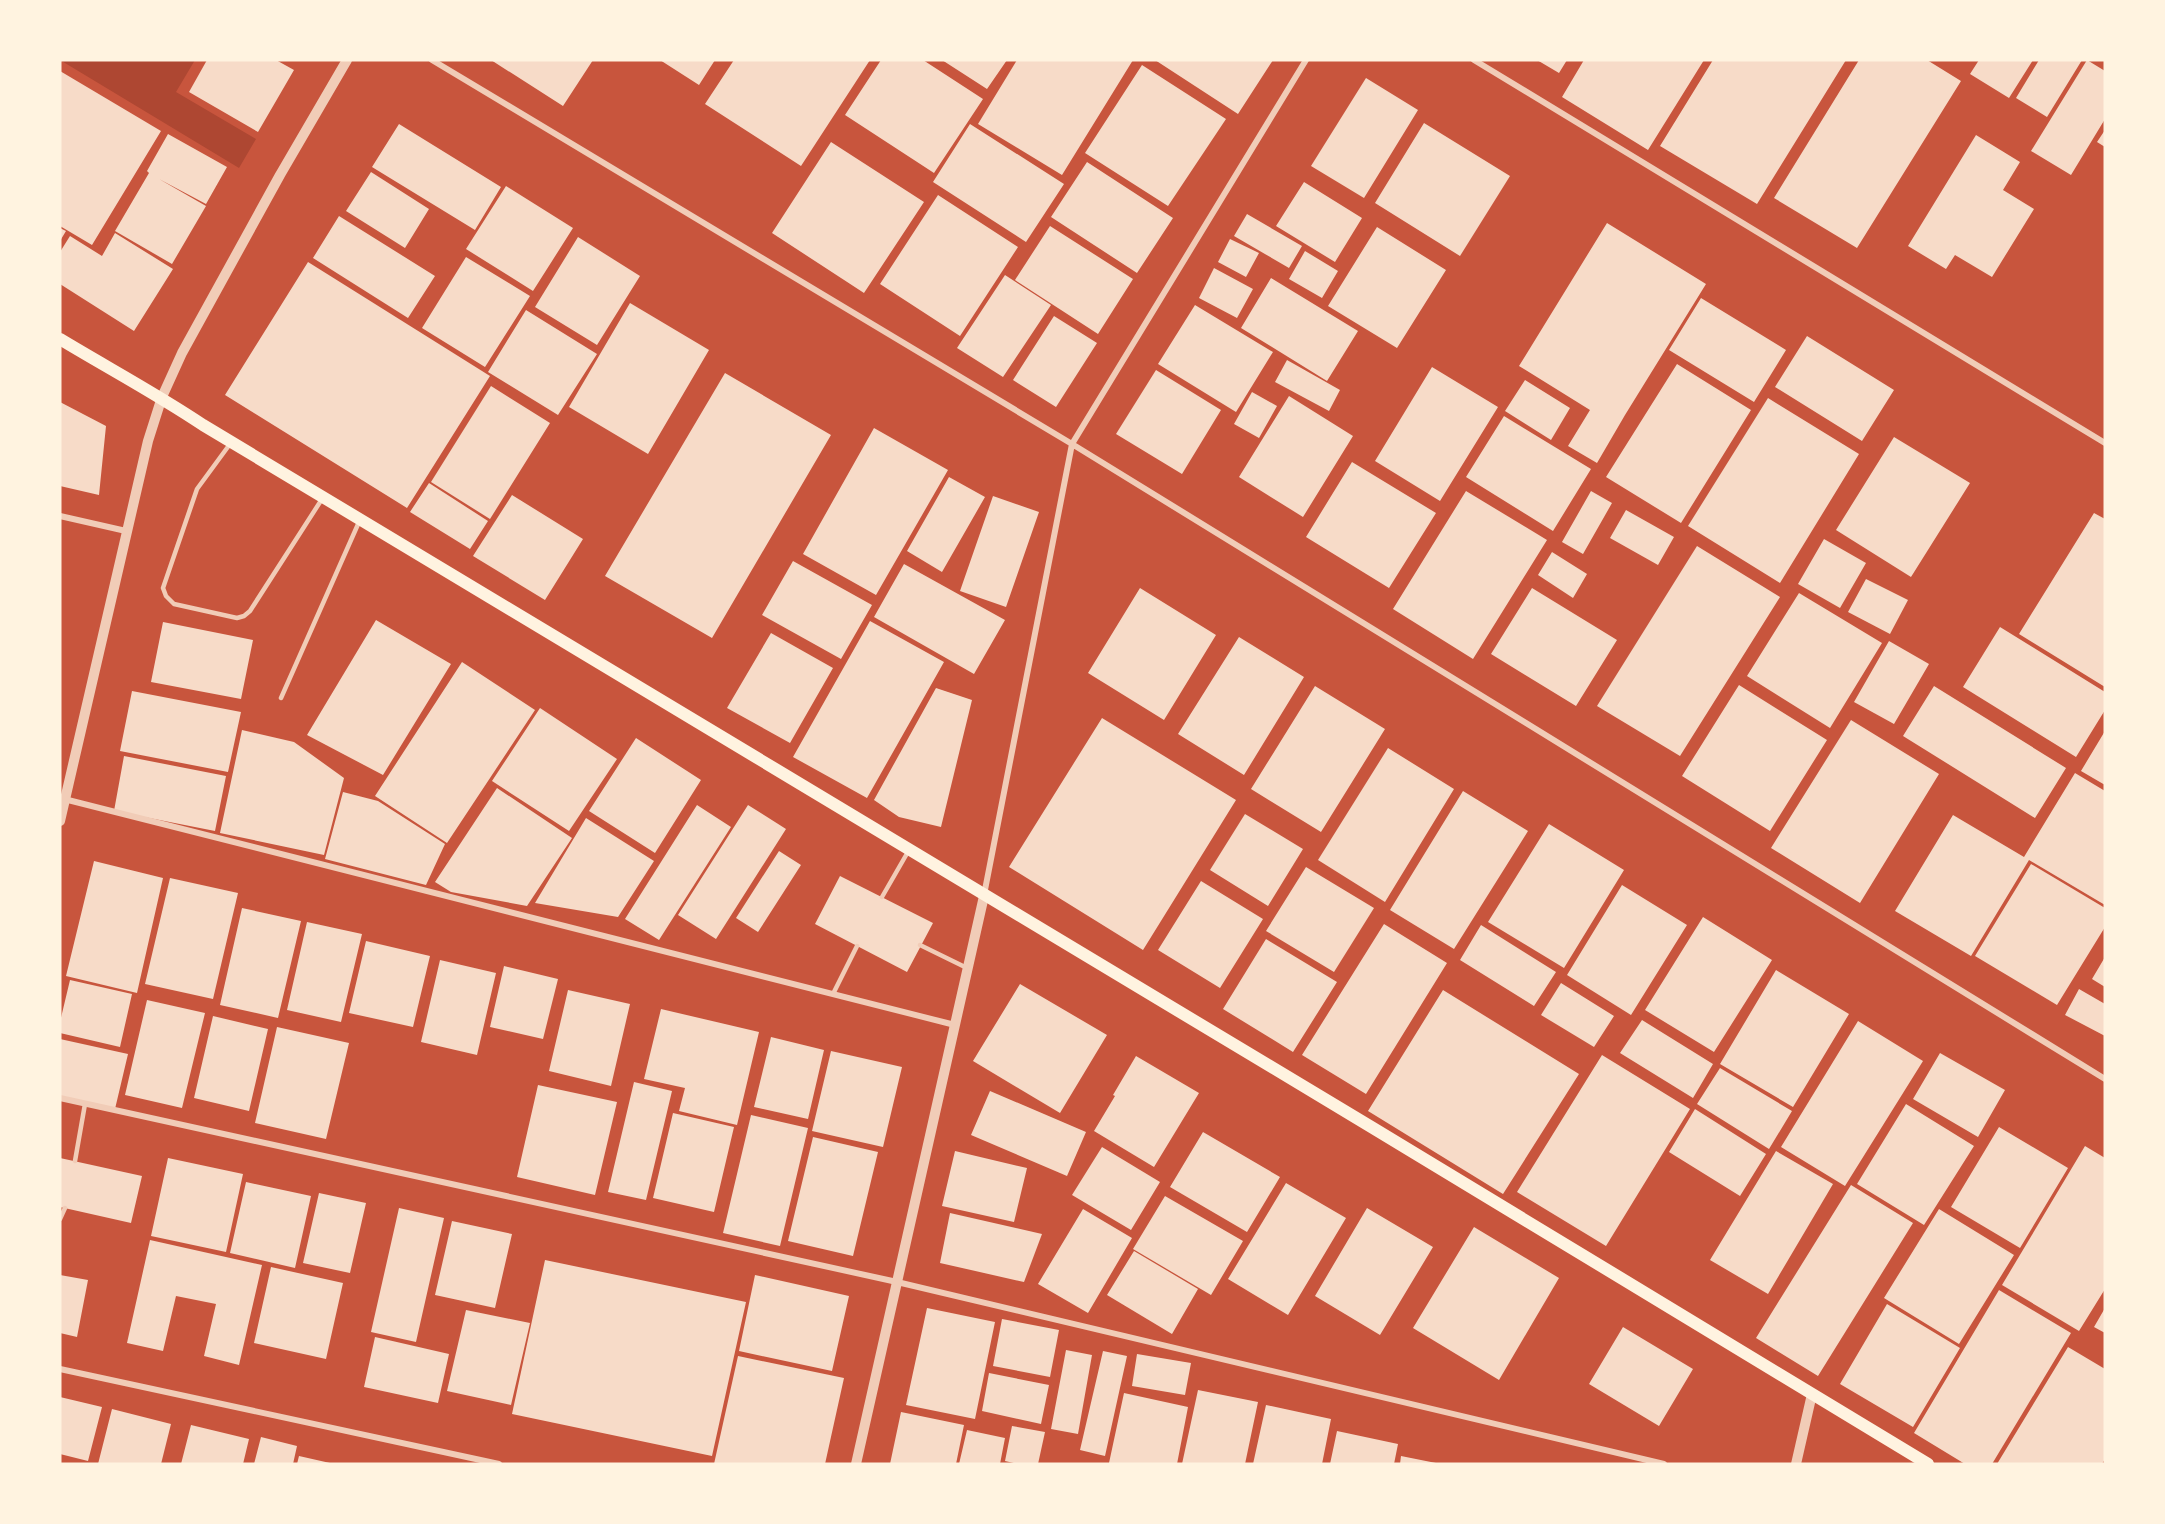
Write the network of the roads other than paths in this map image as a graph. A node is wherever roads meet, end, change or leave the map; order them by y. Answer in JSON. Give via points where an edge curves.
{"nodes":[{"id":1,"x":347,"y":60,"type":"edge"},
{"id":2,"x":432,"y":60,"type":"edge"},
{"id":3,"x":1306,"y":60,"type":"edge"},
{"id":4,"x":1474,"y":60,"type":"edge"},
{"id":5,"x":60,"y":339,"type":"edge"},
{"id":6,"x":162,"y":397,"type":"junction"},
{"id":7,"x":232,"y":442,"type":"junction"},
{"id":8,"x":2105,"y":443,"type":"edge"},
{"id":9,"x":1072,"y":444,"type":"junction"},
{"id":10,"x":324,"y":497,"type":"junction"},
{"id":11,"x":60,"y":516,"type":"edge"},
{"id":12,"x":360,"y":519,"type":"junction"},
{"id":13,"x":126,"y":531,"type":"junction"},
{"id":14,"x":281,"y":698,"type":"dead end"},
{"id":15,"x":62,"y":799,"type":"edge"},
{"id":16,"x":60,"y":821,"type":"edge"},
{"id":17,"x":909,"y":850,"type":"junction"},
{"id":18,"x":984,"y":896,"type":"junction"},
{"id":19,"x":882,"y":897,"type":"dead end"},
{"id":20,"x":920,"y":945,"type":"dead end"},
{"id":21,"x":857,"y":946,"type":"dead end"},
{"id":22,"x":967,"y":968,"type":"junction"},
{"id":23,"x":833,"y":994,"type":"junction"},
{"id":24,"x":955,"y":1025,"type":"junction"},
{"id":25,"x":2105,"y":1079,"type":"edge"},
{"id":26,"x":60,"y":1098,"type":"edge"},
{"id":27,"x":84,"y":1104,"type":"junction"},
{"id":28,"x":75,"y":1161,"type":"dead end"},
{"id":29,"x":65,"y":1208,"type":"dead end"},
{"id":30,"x":60,"y":1219,"type":"edge"},
{"id":31,"x":897,"y":1282,"type":"junction"},
{"id":32,"x":60,"y":1369,"type":"edge"},
{"id":33,"x":1812,"y":1394,"type":"junction"},
{"id":34,"x":499,"y":1464,"type":"edge"},
{"id":35,"x":856,"y":1464,"type":"edge"},
{"id":36,"x":1664,"y":1464,"type":"edge"},
{"id":37,"x":1796,"y":1464,"type":"edge"},
{"id":38,"x":1928,"y":1464,"type":"edge"}],
"edges":[{"from":1,"to":6,"type":"street","via":[[182,353]]},
{"from":2,"to":9,"type":"street"},
{"from":3,"to":9,"type":"street"},
{"from":4,"to":8,"type":"street"},
{"from":5,"to":6,"type":"main road"},
{"from":6,"to":7,"type":"main road"},
{"from":6,"to":13,"type":"street"},
{"from":7,"to":10,"type":"main road"},
{"from":7,"to":10,"type":"lane","via":[[197,489],[163,588],[174,604],[237,618],[244,616]]},
{"from":9,"to":18,"type":"street"},
{"from":9,"to":25,"type":"street"},
{"from":10,"to":12,"type":"main road"},
{"from":11,"to":13,"type":"street"},
{"from":12,"to":14,"type":"lane"},
{"from":12,"to":17,"type":"main road"},
{"from":13,"to":15,"type":"street"},
{"from":15,"to":16,"type":"street"},
{"from":15,"to":23,"type":"street"},
{"from":17,"to":18,"type":"main road"},
{"from":17,"to":19,"type":"lane"},
{"from":18,"to":22,"type":"street"},
{"from":18,"to":33,"type":"main road"},
{"from":20,"to":22,"type":"lane"},
{"from":21,"to":23,"type":"lane"},
{"from":22,"to":24,"type":"street"},
{"from":23,"to":24,"type":"street"},
{"from":24,"to":31,"type":"street"},
{"from":26,"to":27,"type":"street"},
{"from":27,"to":28,"type":"lane"},
{"from":27,"to":31,"type":"street"},
{"from":29,"to":30,"type":"lane"},
{"from":31,"to":35,"type":"street"},
{"from":31,"to":36,"type":"street"},
{"from":32,"to":34,"type":"street"},
{"from":33,"to":37,"type":"street"},
{"from":33,"to":38,"type":"main road"}]}
